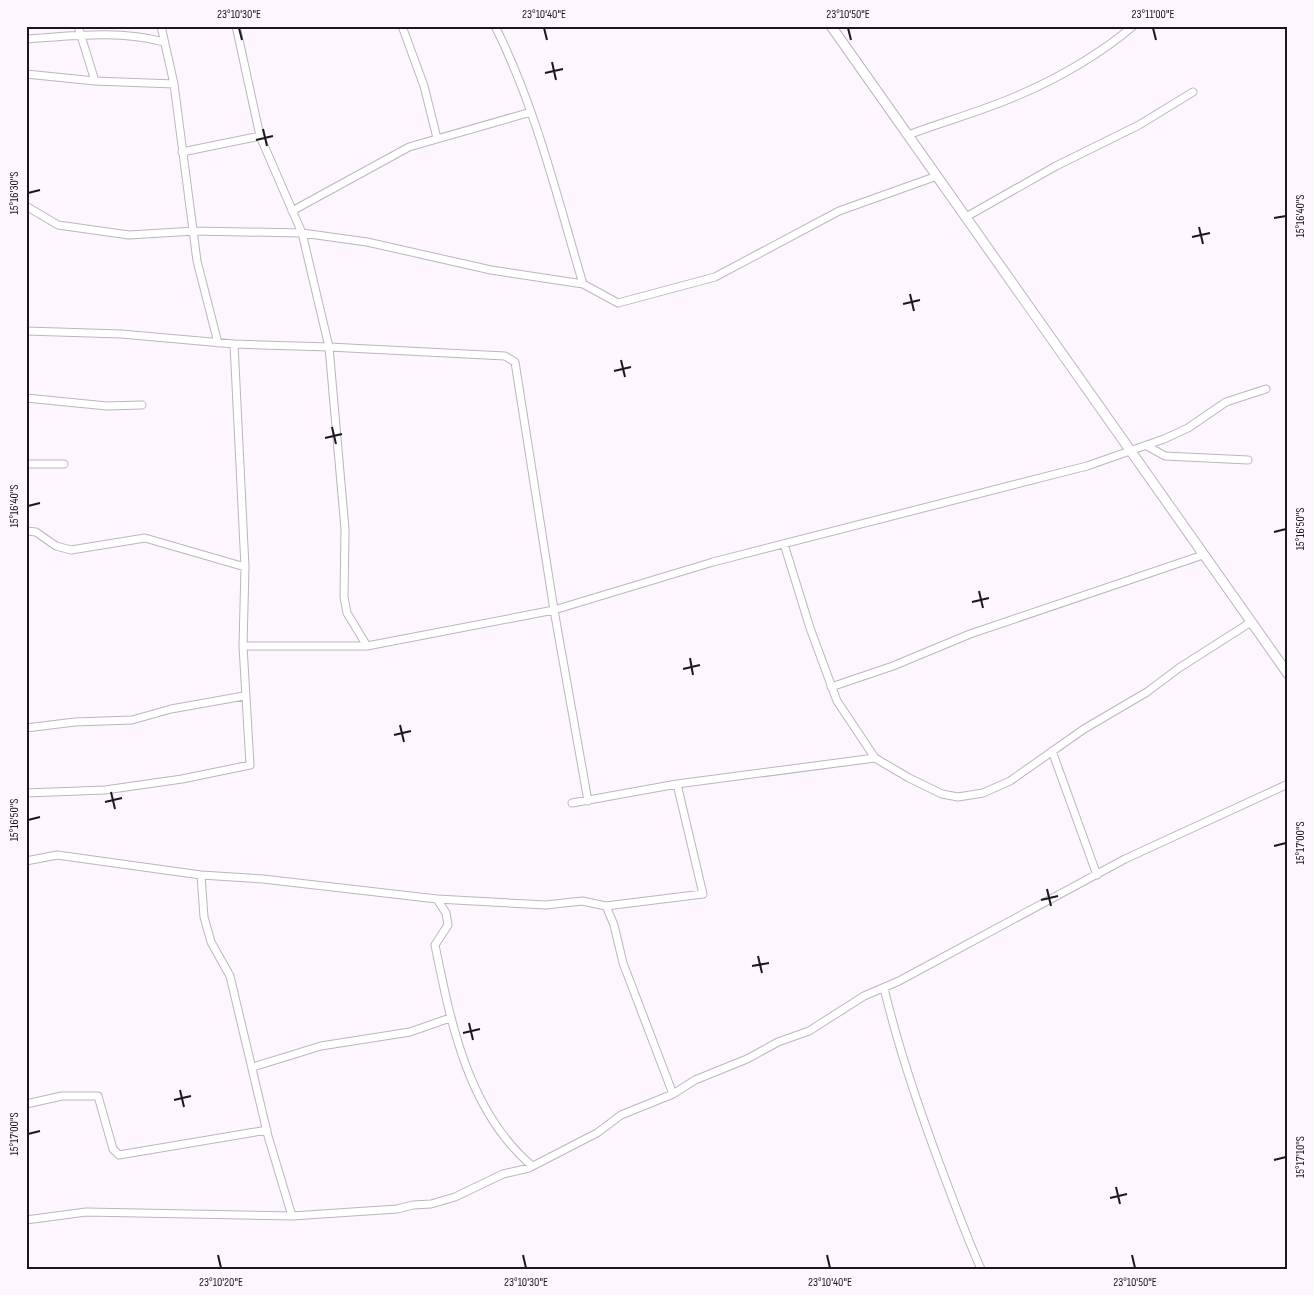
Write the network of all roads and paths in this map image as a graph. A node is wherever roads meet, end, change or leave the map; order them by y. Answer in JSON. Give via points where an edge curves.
{"nodes":[{"id":1,"x":78,"y":26,"type":"edge"},
{"id":2,"x":161,"y":26,"type":"edge"},
{"id":3,"x":236,"y":26,"type":"edge"},
{"id":4,"x":402,"y":26,"type":"edge"},
{"id":5,"x":495,"y":26,"type":"edge"},
{"id":6,"x":832,"y":26,"type":"edge"},
{"id":7,"x":1133,"y":26,"type":"edge"},
{"id":8,"x":80,"y":35,"type":"junction"},
{"id":9,"x":26,"y":39,"type":"edge"},
{"id":10,"x":164,"y":42,"type":"junction"},
{"id":11,"x":26,"y":74,"type":"edge"},
{"id":12,"x":95,"y":80,"type":"junction"},
{"id":13,"x":174,"y":84,"type":"junction"},
{"id":14,"x":1193,"y":92,"type":"dead end"},
{"id":15,"x":531,"y":112,"type":"junction"},
{"id":16,"x":908,"y":135,"type":"junction"},
{"id":17,"x":260,"y":136,"type":"junction"},
{"id":18,"x":437,"y":138,"type":"junction"},
{"id":19,"x":182,"y":152,"type":"junction"},
{"id":20,"x":937,"y":176,"type":"junction"},
{"id":21,"x":26,"y":206,"type":"edge"},
{"id":22,"x":292,"y":211,"type":"junction"},
{"id":23,"x":966,"y":217,"type":"junction"},
{"id":24,"x":195,"y":231,"type":"junction"},
{"id":25,"x":302,"y":233,"type":"junction"},
{"id":26,"x":583,"y":284,"type":"junction"},
{"id":27,"x":26,"y":331,"type":"edge"},
{"id":28,"x":218,"y":343,"type":"junction"},
{"id":29,"x":234,"y":344,"type":"junction"},
{"id":30,"x":329,"y":347,"type":"junction"},
{"id":31,"x":1266,"y":389,"type":"dead end"},
{"id":32,"x":26,"y":398,"type":"edge"},
{"id":33,"x":142,"y":406,"type":"dead end"},
{"id":34,"x":1147,"y":446,"type":"junction"},
{"id":35,"x":1133,"y":452,"type":"junction"},
{"id":36,"x":1248,"y":460,"type":"dead end"},
{"id":37,"x":26,"y":464,"type":"edge"},
{"id":38,"x":64,"y":464,"type":"dead end"},
{"id":39,"x":26,"y":531,"type":"edge"},
{"id":40,"x":784,"y":544,"type":"junction"},
{"id":41,"x":1203,"y":555,"type":"junction"},
{"id":42,"x":245,"y":567,"type":"junction"},
{"id":43,"x":554,"y":610,"type":"junction"},
{"id":44,"x":1251,"y":622,"type":"junction"},
{"id":45,"x":243,"y":646,"type":"junction"},
{"id":46,"x":366,"y":646,"type":"junction"},
{"id":47,"x":1288,"y":674,"type":"edge"},
{"id":48,"x":831,"y":687,"type":"junction"},
{"id":49,"x":244,"y":696,"type":"junction"},
{"id":50,"x":26,"y":728,"type":"edge"},
{"id":51,"x":1052,"y":752,"type":"junction"},
{"id":52,"x":875,"y":758,"type":"junction"},
{"id":53,"x":677,"y":784,"type":"junction"},
{"id":54,"x":1288,"y":784,"type":"edge"},
{"id":55,"x":26,"y":793,"type":"edge"},
{"id":56,"x":588,"y":801,"type":"junction"},
{"id":57,"x":572,"y":803,"type":"dead end"},
{"id":58,"x":26,"y":861,"type":"edge"},
{"id":59,"x":201,"y":875,"type":"junction"},
{"id":60,"x":1097,"y":875,"type":"junction"},
{"id":61,"x":436,"y":899,"type":"junction"},
{"id":62,"x":606,"y":906,"type":"junction"},
{"id":63,"x":884,"y":988,"type":"junction"},
{"id":64,"x":450,"y":1018,"type":"junction"},
{"id":65,"x":253,"y":1067,"type":"junction"},
{"id":66,"x":673,"y":1094,"type":"junction"},
{"id":67,"x":26,"y":1104,"type":"edge"},
{"id":68,"x":267,"y":1130,"type":"junction"},
{"id":69,"x":532,"y":1166,"type":"junction"},
{"id":70,"x":292,"y":1216,"type":"junction"},
{"id":71,"x":26,"y":1220,"type":"edge"},
{"id":72,"x":981,"y":1269,"type":"edge"}],
"edges":[{"from":1,"to":8,"type":"street"},
{"from":2,"to":10,"type":"street"},
{"from":3,"to":17,"type":"street"},
{"from":4,"to":18,"type":"street","via":[[424,86]]},
{"from":5,"to":15,"type":"street"},
{"from":6,"to":16,"type":"street"},
{"from":7,"to":16,"type":"street","via":[[1114,43],[1033,89]]},
{"from":8,"to":9,"type":"street"},
{"from":8,"to":10,"type":"street","via":[[140,37]]},
{"from":8,"to":12,"type":"street"},
{"from":10,"to":13,"type":"street"},
{"from":11,"to":12,"type":"street"},
{"from":12,"to":13,"type":"street"},
{"from":13,"to":19,"type":"street"},
{"from":14,"to":23,"type":"street","via":[[1139,125],[1056,166]]},
{"from":15,"to":18,"type":"street"},
{"from":15,"to":26,"type":"street"},
{"from":16,"to":20,"type":"street"},
{"from":17,"to":19,"type":"street"},
{"from":17,"to":22,"type":"street"},
{"from":18,"to":22,"type":"street","via":[[410,147]]},
{"from":19,"to":24,"type":"street"},
{"from":20,"to":23,"type":"street"},
{"from":20,"to":26,"type":"street","via":[[846,208],[781,240],[732,270],[698,282],[618,304]]},
{"from":21,"to":24,"type":"street","via":[[58,225],[129,235]]},
{"from":22,"to":25,"type":"street"},
{"from":23,"to":35,"type":"street"},
{"from":24,"to":25,"type":"street"},
{"from":24,"to":28,"type":"street","via":[[197,261]]},
{"from":25,"to":26,"type":"street","via":[[367,242],[491,270]]},
{"from":25,"to":30,"type":"street"},
{"from":27,"to":28,"type":"street","via":[[121,334]]},
{"from":28,"to":29,"type":"street"},
{"from":29,"to":30,"type":"street"},
{"from":29,"to":42,"type":"street"},
{"from":30,"to":43,"type":"street","via":[[505,356],[515,362]]},
{"from":30,"to":46,"type":"street","via":[[345,529],[344,597],[347,613]]},
{"from":31,"to":34,"type":"street","via":[[1226,402],[1188,428]]},
{"from":32,"to":33,"type":"street"},
{"from":34,"to":35,"type":"street"},
{"from":34,"to":36,"type":"street","via":[[1165,456]]},
{"from":35,"to":40,"type":"street","via":[[1061,474]]},
{"from":35,"to":41,"type":"street"},
{"from":37,"to":38,"type":"street"},
{"from":39,"to":42,"type":"street","via":[[36,532],[56,546],[71,550],[146,538]]},
{"from":40,"to":43,"type":"street"},
{"from":40,"to":48,"type":"street"},
{"from":41,"to":44,"type":"street"},
{"from":41,"to":48,"type":"street","via":[[970,634]]},
{"from":42,"to":45,"type":"street"},
{"from":43,"to":46,"type":"street"},
{"from":43,"to":56,"type":"street"},
{"from":44,"to":47,"type":"street"},
{"from":44,"to":51,"type":"street"},
{"from":45,"to":46,"type":"street"},
{"from":45,"to":49,"type":"street"},
{"from":48,"to":52,"type":"street"},
{"from":49,"to":50,"type":"street","via":[[132,720]]},
{"from":49,"to":55,"type":"street","via":[[250,766],[105,790]]},
{"from":51,"to":52,"type":"street","via":[[1010,781],[983,793],[958,797],[942,794]]},
{"from":51,"to":60,"type":"street"},
{"from":52,"to":53,"type":"street"},
{"from":53,"to":56,"type":"street"},
{"from":53,"to":62,"type":"street","via":[[703,894]]},
{"from":54,"to":60,"type":"street"},
{"from":56,"to":57,"type":"street"},
{"from":58,"to":59,"type":"street","via":[[57,855]]},
{"from":59,"to":61,"type":"street","via":[[263,878]]},
{"from":59,"to":65,"type":"street","via":[[204,917],[210,942],[230,976]]},
{"from":60,"to":63,"type":"street"},
{"from":61,"to":62,"type":"street","via":[[546,904],[582,901]]},
{"from":61,"to":64,"type":"street","via":[[446,913],[448,925],[435,945]]},
{"from":62,"to":66,"type":"street","via":[[623,963]]},
{"from":63,"to":66,"type":"street","via":[[864,996],[809,1031],[695,1080]]},
{"from":63,"to":72,"type":"street","via":[[917,1100]]},
{"from":64,"to":65,"type":"street","via":[[410,1032],[292,1053]]},
{"from":64,"to":69,"type":"street","via":[[465,1066],[484,1105],[516,1153]]},
{"from":65,"to":68,"type":"street"},
{"from":66,"to":69,"type":"street","via":[[621,1115],[597,1133]]},
{"from":67,"to":68,"type":"street","via":[[62,1096],[98,1096],[113,1149],[119,1155]]},
{"from":68,"to":70,"type":"street"},
{"from":69,"to":70,"type":"street","via":[[502,1174],[455,1197],[431,1204]]},
{"from":70,"to":71,"type":"street","via":[[86,1212]]}]}
